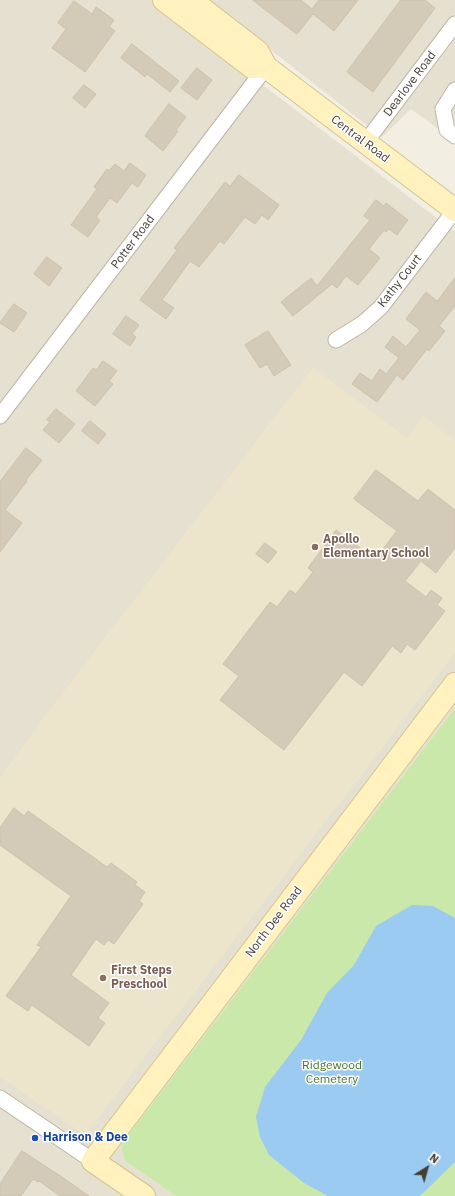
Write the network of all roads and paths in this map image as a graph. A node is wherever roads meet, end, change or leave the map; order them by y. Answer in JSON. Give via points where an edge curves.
{"nodes":[{"id":1,"x":164,"y":0,"type":"edge"},
{"id":2,"x":191,"y":0,"type":"edge"},
{"id":3,"x":455,"y":24,"type":"edge"},
{"id":4,"x":266,"y":67,"type":"junction"},
{"id":5,"x":455,"y":90,"type":"edge"},
{"id":6,"x":455,"y":136,"type":"edge"},
{"id":7,"x":365,"y":143,"type":"junction"},
{"id":8,"x":455,"y":210,"type":"edge"},
{"id":9,"x":336,"y":340,"type":"dead end"},
{"id":10,"x":0,"y":416,"type":"edge"},
{"id":11,"x":455,"y":684,"type":"edge"},
{"id":12,"x":0,"y":1098,"type":"edge"},
{"id":13,"x":93,"y":1161,"type":"junction"},
{"id":14,"x":144,"y":1196,"type":"edge"}],
"edges":[{"from":1,"to":4,"type":"street","name":"Central Road","via":[[252,67]]},
{"from":2,"to":4,"type":"street","name":"Central Road","via":[[258,52]]},
{"from":3,"to":7,"type":"street","name":"Dearlove Road"},
{"from":4,"to":7,"type":"street","name":"Central Road"},
{"from":4,"to":10,"type":"street","name":"Potter Road"},
{"from":5,"to":6,"type":"street","via":[[443,109],[447,130]]},
{"from":7,"to":8,"type":"street","name":"Central Road"},
{"from":8,"to":9,"type":"street","name":"Kathy Court","via":[[381,307],[362,324]]},
{"from":11,"to":13,"type":"street","name":"North Dee Road"},
{"from":12,"to":13,"type":"street"},
{"from":13,"to":14,"type":"street"}]}
